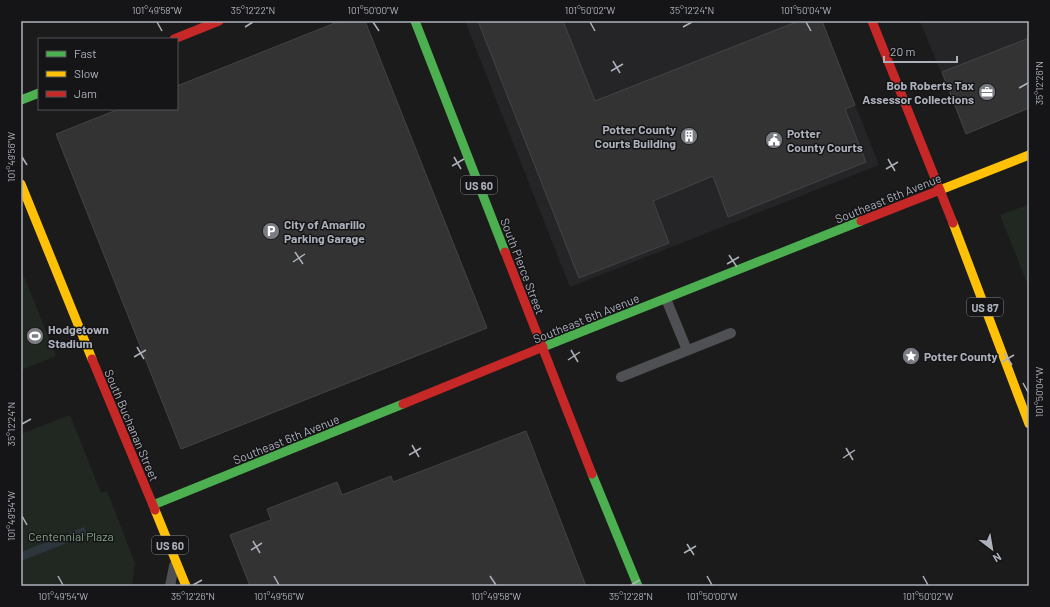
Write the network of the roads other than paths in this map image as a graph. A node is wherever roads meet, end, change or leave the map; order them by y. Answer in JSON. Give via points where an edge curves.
{"nodes":[{"id":1,"x":219,"y":21,"type":"edge"},
{"id":2,"x":415,"y":21,"type":"edge"},
{"id":3,"x":872,"y":21,"type":"edge"},
{"id":4,"x":176,"y":38,"type":"edge"},
{"id":5,"x":38,"y":93,"type":"edge"},
{"id":6,"x":21,"y":100,"type":"edge"},
{"id":7,"x":1029,"y":155,"type":"edge"},
{"id":8,"x":21,"y":184,"type":"edge"},
{"id":9,"x":940,"y":190,"type":"junction"},
{"id":10,"x":666,"y":299,"type":"junction"},
{"id":11,"x":731,"y":333,"type":"dead end"},
{"id":12,"x":542,"y":348,"type":"junction"},
{"id":13,"x":687,"y":350,"type":"junction"},
{"id":14,"x":621,"y":377,"type":"dead end"},
{"id":15,"x":1029,"y":424,"type":"edge"},
{"id":16,"x":153,"y":505,"type":"junction"},
{"id":17,"x":175,"y":558,"type":"junction"},
{"id":18,"x":170,"y":586,"type":"edge"},
{"id":19,"x":186,"y":586,"type":"edge"},
{"id":20,"x":638,"y":586,"type":"edge"}],
"edges":[{"from":1,"to":4,"type":"main road"},
{"from":2,"to":12,"type":"main road","name":"South Pierce Street","number":"US 60"},
{"from":3,"to":9,"type":"main road","number":"US 87"},
{"from":5,"to":6,"type":"main road"},
{"from":7,"to":9,"type":"main road","name":"Southeast 6th Avenue"},
{"from":8,"to":16,"type":"main road","name":"South Buchanan Street","number":"US 60"},
{"from":9,"to":10,"type":"main road","name":"Southeast 6th Avenue"},
{"from":9,"to":15,"type":"main road","number":"US 87"},
{"from":10,"to":12,"type":"main road","name":"Southeast 6th Avenue"},
{"from":10,"to":13,"type":"lane"},
{"from":11,"to":13,"type":"lane"},
{"from":12,"to":16,"type":"main road","name":"Southeast 6th Avenue"},
{"from":12,"to":20,"type":"main road","name":"South Pierce Street","number":"US 60"},
{"from":13,"to":14,"type":"lane"},
{"from":16,"to":17,"type":"main road","name":"South Buchanan Street","number":"US 60"},
{"from":17,"to":18,"type":"lane"},
{"from":17,"to":19,"type":"main road","name":"South Buchanan Street","number":"US 60"}]}
